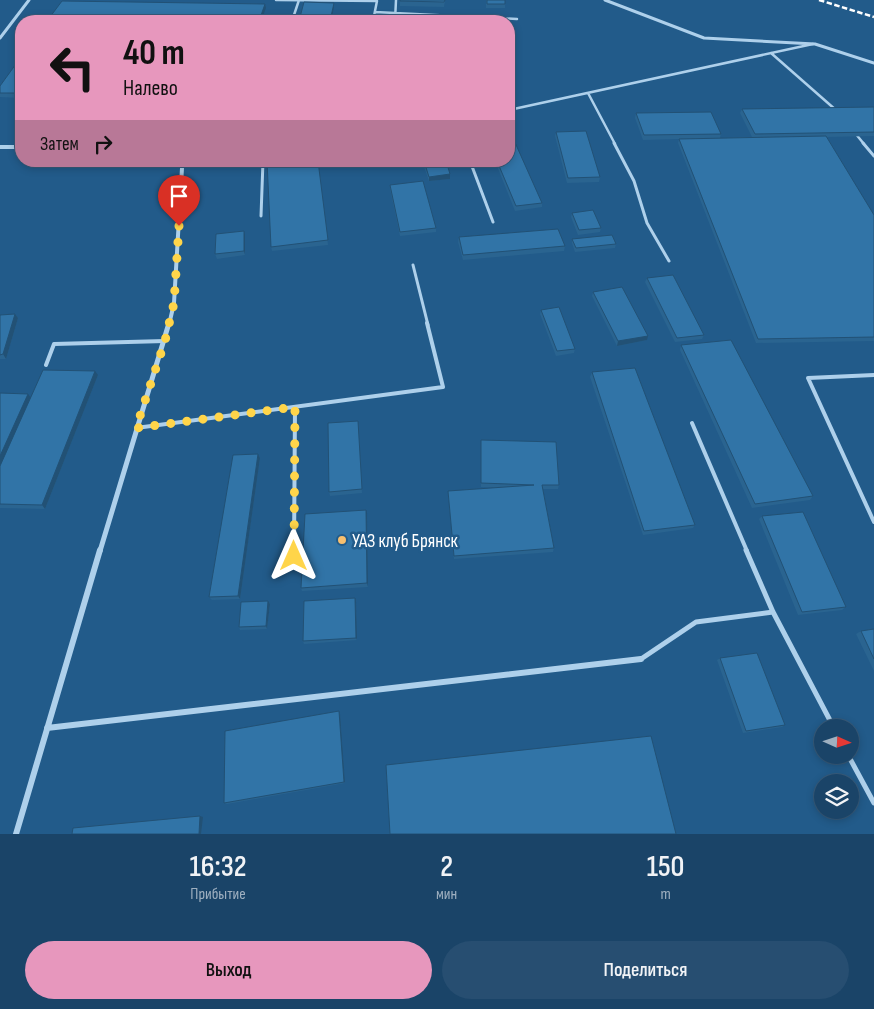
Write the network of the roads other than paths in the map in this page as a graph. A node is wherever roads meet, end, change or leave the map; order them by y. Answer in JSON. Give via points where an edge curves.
{"nodes":[{"id":1,"x":29,"y":0,"type":"edge"},
{"id":2,"x":276,"y":0,"type":"edge"},
{"id":3,"x":299,"y":0,"type":"edge"},
{"id":4,"x":396,"y":0,"type":"edge"},
{"id":5,"x":605,"y":0,"type":"edge"},
{"id":6,"x":375,"y":12,"type":"junction"},
{"id":7,"x":396,"y":13,"type":"junction"},
{"id":8,"x":18,"y":15,"type":"edge"},
{"id":9,"x":294,"y":15,"type":"edge"},
{"id":10,"x":374,"y":15,"type":"edge"},
{"id":11,"x":436,"y":15,"type":"edge"},
{"id":12,"x":15,"y":18,"type":"edge"},
{"id":13,"x":0,"y":38,"type":"edge"},
{"id":14,"x":815,"y":44,"type":"junction"},
{"id":15,"x":770,"y":53,"type":"junction"},
{"id":16,"x":874,"y":63,"type":"edge"},
{"id":17,"x":588,"y":93,"type":"junction"},
{"id":18,"x":515,"y":109,"type":"edge"},
{"id":19,"x":843,"y":118,"type":"edge"},
{"id":20,"x":854,"y":132,"type":"edge"},
{"id":21,"x":0,"y":147,"type":"edge"},
{"id":22,"x":15,"y":147,"type":"edge"},
{"id":23,"x":872,"y":152,"type":"edge"},
{"id":24,"x":874,"y":156,"type":"edge"},
{"id":25,"x":182,"y":167,"type":"edge"},
{"id":26,"x":262,"y":167,"type":"edge"},
{"id":27,"x":472,"y":167,"type":"edge"},
{"id":28,"x":261,"y":216,"type":"dead end"},
{"id":29,"x":494,"y":222,"type":"dead end"},
{"id":30,"x":669,"y":261,"type":"dead end"},
{"id":31,"x":413,"y":266,"type":"dead end"},
{"id":32,"x":165,"y":341,"type":"junction"},
{"id":33,"x":46,"y":364,"type":"dead end"},
{"id":34,"x":874,"y":375,"type":"edge"},
{"id":35,"x":295,"y":407,"type":"junction"},
{"id":36,"x":692,"y":423,"type":"dead end"},
{"id":37,"x":136,"y":428,"type":"junction"},
{"id":38,"x":874,"y":522,"type":"edge"},
{"id":39,"x":294,"y":556,"type":"dead end"},
{"id":40,"x":773,"y":612,"type":"junction"},
{"id":41,"x":641,"y":659,"type":"joint"},
{"id":42,"x":829,"y":719,"type":"edge"},
{"id":43,"x":47,"y":728,"type":"junction"},
{"id":44,"x":853,"y":764,"type":"edge"},
{"id":45,"x":874,"y":803,"type":"edge"},
{"id":46,"x":16,"y":834,"type":"edge"}],
"edges":[{"from":1,"to":8,"type":"street"},
{"from":2,"to":3,"type":"lane"},
{"from":3,"to":6,"type":"lane","via":[[377,1]]},
{"from":3,"to":9,"type":"lane"},
{"from":4,"to":7,"type":"lane"},
{"from":5,"to":14,"type":"street","via":[[704,38]]},
{"from":6,"to":7,"type":"lane"},
{"from":6,"to":10,"type":"lane"},
{"from":7,"to":11,"type":"lane"},
{"from":12,"to":13,"type":"street"},
{"from":14,"to":15,"type":"lane"},
{"from":14,"to":16,"type":"street"},
{"from":15,"to":17,"type":"lane"},
{"from":15,"to":19,"type":"lane"},
{"from":17,"to":18,"type":"lane"},
{"from":17,"to":30,"type":"lane","via":[[634,181],[647,223]]},
{"from":20,"to":23,"type":"lane"},
{"from":21,"to":22,"type":"street"},
{"from":23,"to":24,"type":"lane"},
{"from":25,"to":32,"type":"street","via":[[174,303]]},
{"from":26,"to":28,"type":"lane"},
{"from":27,"to":29,"type":"lane"},
{"from":31,"to":35,"type":"lane","via":[[443,387]]},
{"from":32,"to":33,"type":"lane","via":[[54,344]]},
{"from":32,"to":37,"type":"street"},
{"from":34,"to":38,"type":"lane","via":[[808,378]]},
{"from":35,"to":37,"type":"lane"},
{"from":35,"to":39,"type":"lane"},
{"from":36,"to":40,"type":"lane"},
{"from":37,"to":43,"type":"street"},
{"from":40,"to":41,"type":"lane","via":[[696,622]]},
{"from":40,"to":42,"type":"lane"},
{"from":41,"to":43,"type":"street"},
{"from":43,"to":46,"type":"street"},
{"from":44,"to":45,"type":"lane"}]}
